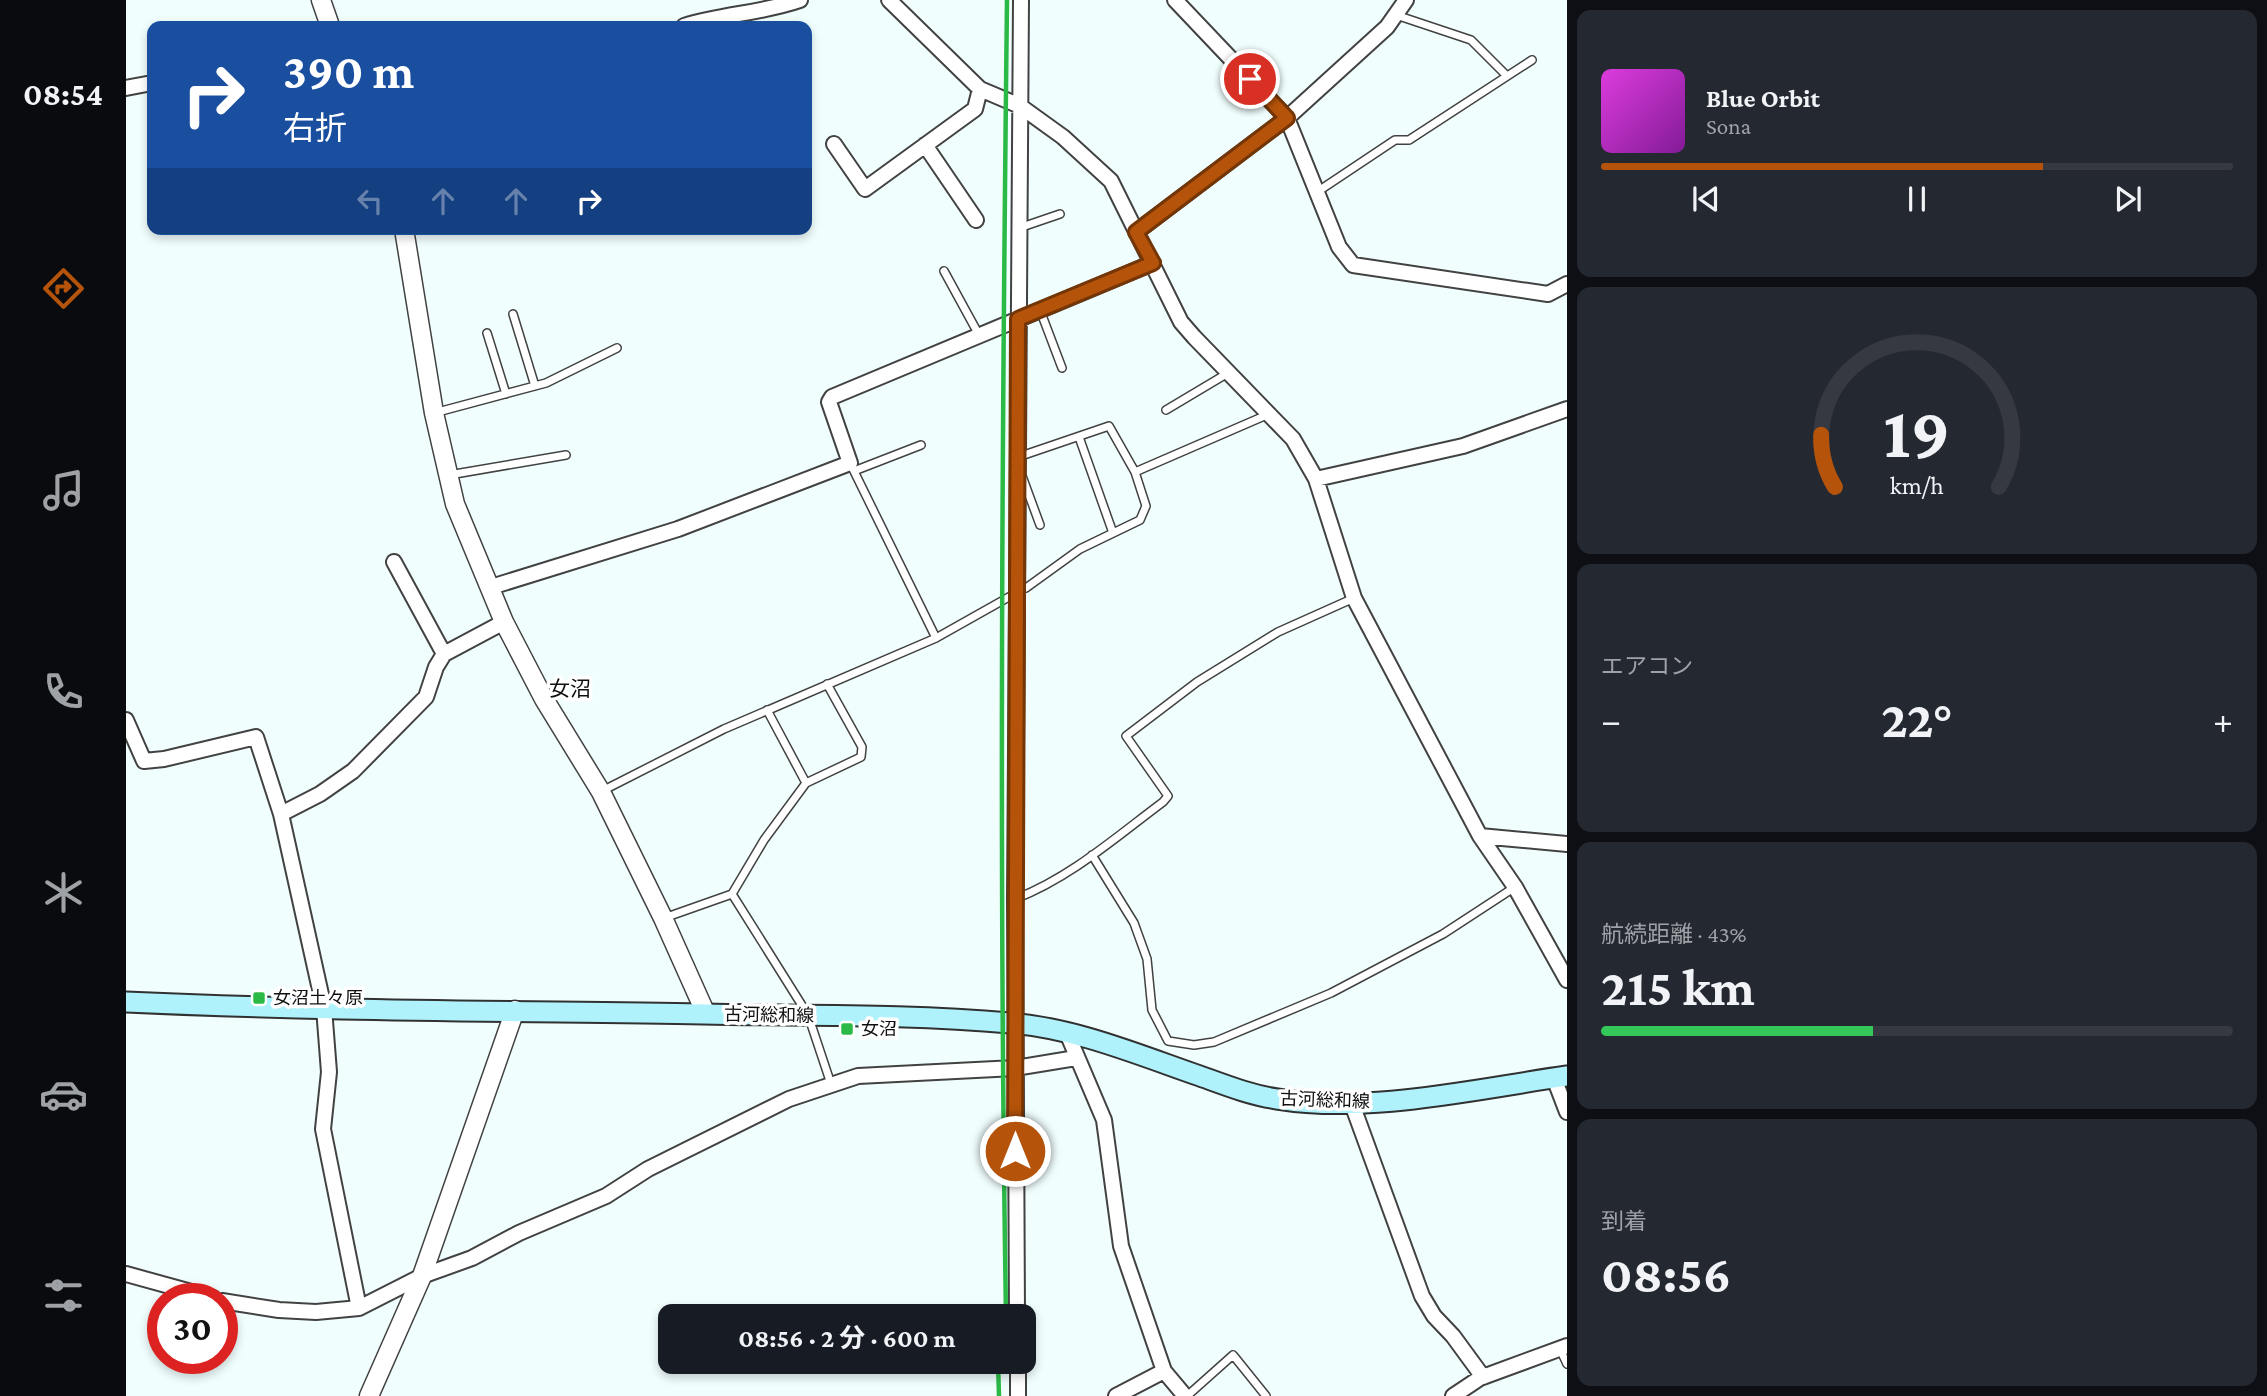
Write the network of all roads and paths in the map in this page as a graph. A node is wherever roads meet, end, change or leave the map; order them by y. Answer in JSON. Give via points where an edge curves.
{"nodes":[{"id":1,"x":321,"y":0,"type":"edge"},
{"id":2,"x":800,"y":0,"type":"edge"},
{"id":3,"x":889,"y":0,"type":"edge"},
{"id":4,"x":1021,"y":0,"type":"edge"},
{"id":5,"x":1175,"y":0,"type":"edge"},
{"id":6,"x":1406,"y":0,"type":"edge"},
{"id":7,"x":1396,"y":15,"type":"junction"},
{"id":8,"x":328,"y":21,"type":"edge"},
{"id":9,"x":700,"y":21,"type":"edge"},
{"id":10,"x":1532,"y":60,"type":"dead end"},
{"id":11,"x":1507,"y":76,"type":"junction"},
{"id":12,"x":147,"y":84,"type":"edge"},
{"id":13,"x":126,"y":88,"type":"edge"},
{"id":14,"x":980,"y":89,"type":"junction"},
{"id":15,"x":1020,"y":106,"type":"junction"},
{"id":16,"x":1287,"y":118,"type":"junction"},
{"id":17,"x":834,"y":144,"type":"dead end"},
{"id":18,"x":925,"y":145,"type":"junction"},
{"id":19,"x":1317,"y":192,"type":"junction"},
{"id":20,"x":1060,"y":214,"type":"dead end"},
{"id":21,"x":976,"y":220,"type":"dead end"},
{"id":22,"x":1019,"y":229,"type":"junction"},
{"id":23,"x":1136,"y":232,"type":"junction"},
{"id":24,"x":405,"y":235,"type":"edge"},
{"id":25,"x":1153,"y":263,"type":"junction"},
{"id":26,"x":944,"y":271,"type":"dead end"},
{"id":27,"x":1567,"y":284,"type":"edge"},
{"id":28,"x":1040,"y":310,"type":"junction"},
{"id":29,"x":513,"y":314,"type":"dead end"},
{"id":30,"x":1018,"y":319,"type":"junction"},
{"id":31,"x":487,"y":333,"type":"dead end"},
{"id":32,"x":979,"y":335,"type":"junction"},
{"id":33,"x":617,"y":348,"type":"dead end"},
{"id":34,"x":1062,"y":368,"type":"dead end"},
{"id":35,"x":1229,"y":372,"type":"junction"},
{"id":36,"x":535,"y":386,"type":"junction"},
{"id":37,"x":506,"y":394,"type":"junction"},
{"id":38,"x":1567,"y":409,"type":"edge"},
{"id":39,"x":1166,"y":410,"type":"dead end"},
{"id":40,"x":434,"y":413,"type":"junction"},
{"id":41,"x":1270,"y":413,"type":"junction"},
{"id":42,"x":1079,"y":437,"type":"junction"},
{"id":43,"x":921,"y":445,"type":"dead end"},
{"id":44,"x":566,"y":455,"type":"dead end"},
{"id":45,"x":1017,"y":460,"type":"junction"},
{"id":46,"x":853,"y":467,"type":"junction"},
{"id":47,"x":1135,"y":472,"type":"junction"},
{"id":48,"x":449,"y":475,"type":"junction"},
{"id":49,"x":1316,"y":479,"type":"junction"},
{"id":50,"x":1040,"y":524,"type":"dead end"},
{"id":51,"x":1114,"y":533,"type":"junction"},
{"id":52,"x":394,"y":562,"type":"dead end"},
{"id":53,"x":491,"y":587,"type":"junction"},
{"id":54,"x":1021,"y":591,"type":"junction"},
{"id":55,"x":1354,"y":598,"type":"junction"},
{"id":56,"x":505,"y":622,"type":"junction"},
{"id":57,"x":936,"y":638,"type":"junction"},
{"id":58,"x":444,"y":654,"type":"junction"},
{"id":59,"x":827,"y":684,"type":"junction"},
{"id":60,"x":767,"y":710,"type":"junction"},
{"id":61,"x":126,"y":720,"type":"edge"},
{"id":62,"x":806,"y":783,"type":"junction"},
{"id":63,"x":601,"y":792,"type":"junction"},
{"id":64,"x":281,"y":814,"type":"junction"},
{"id":65,"x":1480,"y":836,"type":"junction"},
{"id":66,"x":1567,"y":844,"type":"edge"},
{"id":67,"x":1092,"y":855,"type":"junction"},
{"id":68,"x":1515,"y":887,"type":"junction"},
{"id":69,"x":732,"y":894,"type":"junction"},
{"id":70,"x":1015,"y":899,"type":"junction"},
{"id":71,"x":663,"y":918,"type":"junction"},
{"id":72,"x":1562,"y":961,"type":"edge"},
{"id":73,"x":1567,"y":980,"type":"edge"},
{"id":74,"x":126,"y":1002,"type":"edge"},
{"id":75,"x":324,"y":1008,"type":"junction"},
{"id":76,"x":515,"y":1010,"type":"junction"},
{"id":77,"x":706,"y":1014,"type":"junction"},
{"id":78,"x":808,"y":1015,"type":"junction"},
{"id":79,"x":1015,"y":1023,"type":"junction"},
{"id":80,"x":1067,"y":1033,"type":"junction"},
{"id":81,"x":1076,"y":1058,"type":"junction"},
{"id":82,"x":1014,"y":1068,"type":"junction"},
{"id":83,"x":1560,"y":1077,"type":"edge"},
{"id":84,"x":831,"y":1084,"type":"junction"},
{"id":85,"x":1352,"y":1104,"type":"junction"},
{"id":86,"x":1567,"y":1112,"type":"edge"},
{"id":87,"x":126,"y":1274,"type":"edge"},
{"id":88,"x":422,"y":1276,"type":"junction"},
{"id":89,"x":159,"y":1283,"type":"edge"},
{"id":90,"x":238,"y":1304,"type":"edge"},
{"id":91,"x":1017,"y":1304,"type":"edge"},
{"id":92,"x":359,"y":1308,"type":"junction"},
{"id":93,"x":1564,"y":1348,"type":"edge"},
{"id":94,"x":1567,"y":1364,"type":"edge"},
{"id":95,"x":1164,"y":1371,"type":"junction"},
{"id":96,"x":1018,"y":1374,"type":"edge"},
{"id":97,"x":1483,"y":1377,"type":"junction"},
{"id":98,"x":369,"y":1396,"type":"edge"},
{"id":99,"x":1018,"y":1396,"type":"edge"},
{"id":100,"x":1116,"y":1396,"type":"edge"},
{"id":101,"x":1186,"y":1396,"type":"edge"},
{"id":102,"x":1266,"y":1396,"type":"edge"},
{"id":103,"x":1453,"y":1396,"type":"edge"}],
"edges":[{"from":1,"to":8,"type":"street"},
{"from":2,"to":9,"type":"street"},
{"from":3,"to":14,"type":"street"},
{"from":4,"to":15,"type":"street"},
{"from":5,"to":16,"type":"street"},
{"from":6,"to":7,"type":"street"},
{"from":7,"to":11,"type":"lane","via":[[1471,40]]},
{"from":7,"to":16,"type":"street"},
{"from":10,"to":11,"type":"lane"},
{"from":11,"to":19,"type":"lane","via":[[1409,140],[1395,140]]},
{"from":12,"to":13,"type":"street"},
{"from":14,"to":15,"type":"street"},
{"from":14,"to":18,"type":"street","via":[[975,109]]},
{"from":15,"to":22,"type":"street"},
{"from":15,"to":23,"type":"street","via":[[1111,181]]},
{"from":16,"to":19,"type":"street"},
{"from":16,"to":23,"type":"street"},
{"from":17,"to":18,"type":"street","via":[[865,189]]},
{"from":18,"to":21,"type":"street"},
{"from":19,"to":27,"type":"street","via":[[1339,247],[1353,265],[1548,294]]},
{"from":20,"to":22,"type":"lane"},
{"from":22,"to":30,"type":"street"},
{"from":23,"to":25,"type":"street"},
{"from":24,"to":40,"type":"street"},
{"from":25,"to":28,"type":"street"},
{"from":25,"to":35,"type":"street","via":[[1181,322]]},
{"from":26,"to":32,"type":"lane"},
{"from":28,"to":30,"type":"street"},
{"from":28,"to":34,"type":"lane"},
{"from":29,"to":36,"type":"lane"},
{"from":30,"to":32,"type":"street"},
{"from":30,"to":45,"type":"street"},
{"from":31,"to":37,"type":"lane"},
{"from":32,"to":46,"type":"street","via":[[832,397],[829,402]]},
{"from":33,"to":36,"type":"lane"},
{"from":35,"to":39,"type":"lane"},
{"from":35,"to":41,"type":"street"},
{"from":36,"to":37,"type":"lane"},
{"from":37,"to":40,"type":"lane"},
{"from":38,"to":49,"type":"street","via":[[1463,446]]},
{"from":40,"to":48,"type":"street"},
{"from":41,"to":47,"type":"lane"},
{"from":41,"to":49,"type":"street","via":[[1289,433]]},
{"from":42,"to":45,"type":"lane"},
{"from":42,"to":47,"type":"lane","via":[[1109,426]]},
{"from":42,"to":51,"type":"lane"},
{"from":43,"to":46,"type":"lane"},
{"from":44,"to":48,"type":"lane"},
{"from":45,"to":50,"type":"lane"},
{"from":45,"to":54,"type":"street"},
{"from":46,"to":53,"type":"street","via":[[678,529]]},
{"from":46,"to":57,"type":"lane"},
{"from":47,"to":51,"type":"lane","via":[[1146,506],[1140,520]]},
{"from":48,"to":53,"type":"street","via":[[455,504]]},
{"from":49,"to":55,"type":"street"},
{"from":51,"to":54,"type":"lane","via":[[1080,550]]},
{"from":52,"to":58,"type":"street"},
{"from":53,"to":56,"type":"street"},
{"from":54,"to":57,"type":"lane"},
{"from":54,"to":70,"type":"street"},
{"from":55,"to":65,"type":"street"},
{"from":55,"to":67,"type":"lane","via":[[1278,632],[1197,682],[1126,736],[1168,796]]},
{"from":56,"to":58,"type":"street"},
{"from":56,"to":63,"type":"street","via":[[544,699]]},
{"from":57,"to":59,"type":"lane"},
{"from":58,"to":64,"type":"street","via":[[426,697],[353,771]]},
{"from":59,"to":60,"type":"lane"},
{"from":59,"to":62,"type":"lane","via":[[862,747],[860,757]]},
{"from":60,"to":62,"type":"lane"},
{"from":60,"to":63,"type":"lane"},
{"from":61,"to":64,"type":"street","via":[[144,761],[256,737]]},
{"from":62,"to":69,"type":"lane","via":[[764,839]]},
{"from":63,"to":71,"type":"street"},
{"from":64,"to":75,"type":"street"},
{"from":65,"to":66,"type":"street"},
{"from":65,"to":68,"type":"street"},
{"from":67,"to":68,"type":"lane","via":[[1134,923],[1147,959],[1152,1010],[1168,1041],[1194,1045],[1214,1042],[1331,993],[1443,934]]},
{"from":67,"to":70,"type":"lane"},
{"from":68,"to":72,"type":"street"},
{"from":69,"to":71,"type":"lane"},
{"from":69,"to":78,"type":"lane"},
{"from":70,"to":79,"type":"street"},
{"from":71,"to":77,"type":"street"},
{"from":72,"to":73,"type":"street"},
{"from":74,"to":75,"type":"main road","name":"古河総和線"},
{"from":75,"to":76,"type":"main road","name":"古河総和線"},
{"from":75,"to":92,"type":"street","via":[[329,1072],[323,1129]]},
{"from":76,"to":77,"type":"main road","name":"古河総和線"},
{"from":76,"to":88,"type":"street"},
{"from":77,"to":78,"type":"main road","name":"古河総和線"},
{"from":78,"to":79,"type":"main road","name":"古河総和線"},
{"from":78,"to":84,"type":"lane"},
{"from":79,"to":80,"type":"main road","name":"古河総和線"},
{"from":79,"to":82,"type":"street"},
{"from":80,"to":81,"type":"street"},
{"from":80,"to":85,"type":"main road","name":"古河総和線","via":[[1274,1099]]},
{"from":81,"to":82,"type":"street"},
{"from":81,"to":95,"type":"street","via":[[1104,1121],[1121,1246]]},
{"from":82,"to":84,"type":"street","via":[[858,1076]]},
{"from":82,"to":91,"type":"street"},
{"from":83,"to":85,"type":"main road","name":"古河総和線"},
{"from":83,"to":86,"type":"street"},
{"from":84,"to":88,"type":"street","via":[[694,1145],[606,1196]]},
{"from":85,"to":97,"type":"street","via":[[1422,1296]]},
{"from":87,"to":89,"type":"street"},
{"from":88,"to":92,"type":"street"},
{"from":88,"to":98,"type":"street"},
{"from":90,"to":92,"type":"street","via":[[316,1312]]},
{"from":93,"to":94,"type":"lane"},
{"from":93,"to":97,"type":"street"},
{"from":95,"to":100,"type":"street"},
{"from":95,"to":101,"type":"street"},
{"from":96,"to":99,"type":"street"},
{"from":97,"to":103,"type":"street"},
{"from":101,"to":102,"type":"lane","via":[[1233,1355]]}]}
